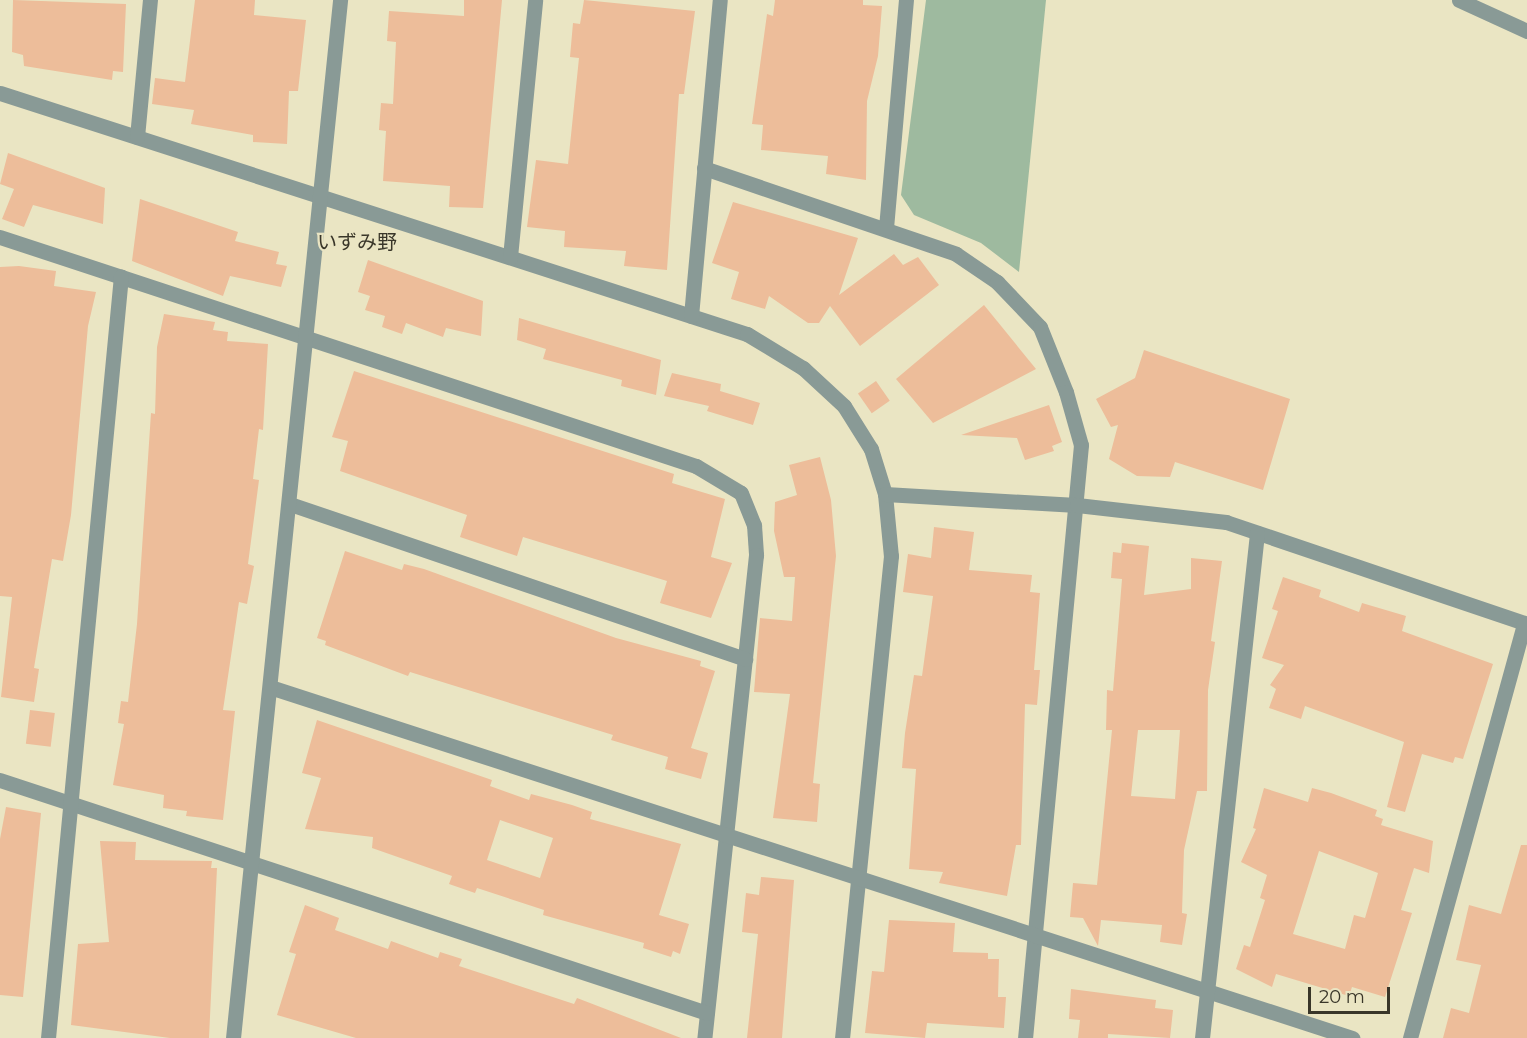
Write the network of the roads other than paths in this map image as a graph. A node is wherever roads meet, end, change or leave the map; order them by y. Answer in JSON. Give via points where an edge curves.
{"nodes":[{"id":1,"x":150,"y":0,"type":"edge"},
{"id":2,"x":340,"y":0,"type":"edge"},
{"id":3,"x":535,"y":0,"type":"edge"},
{"id":4,"x":720,"y":0,"type":"edge"},
{"id":5,"x":906,"y":0,"type":"edge"},
{"id":6,"x":1459,"y":0,"type":"edge"},
{"id":7,"x":1527,"y":31,"type":"edge"},
{"id":8,"x":0,"y":93,"type":"edge"},
{"id":9,"x":137,"y":137,"type":"junction"},
{"id":10,"x":704,"y":168,"type":"junction"},
{"id":11,"x":323,"y":197,"type":"junction"},
{"id":12,"x":886,"y":228,"type":"junction"},
{"id":13,"x":0,"y":237,"type":"edge"},
{"id":14,"x":510,"y":257,"type":"junction"},
{"id":15,"x":121,"y":276,"type":"junction"},
{"id":16,"x":691,"y":316,"type":"junction"},
{"id":17,"x":308,"y":336,"type":"junction"},
{"id":18,"x":885,"y":494,"type":"junction"},
{"id":19,"x":290,"y":504,"type":"junction"},
{"id":20,"x":1077,"y":505,"type":"junction"},
{"id":21,"x":1257,"y":532,"type":"junction"},
{"id":22,"x":1526,"y":623,"type":"edge"},
{"id":23,"x":745,"y":659,"type":"junction"},
{"id":24,"x":270,"y":687,"type":"junction"},
{"id":25,"x":0,"y":780,"type":"edge"},
{"id":26,"x":74,"y":805,"type":"junction"},
{"id":27,"x":726,"y":835,"type":"junction"},
{"id":28,"x":252,"y":864,"type":"junction"},
{"id":29,"x":859,"y":877,"type":"junction"},
{"id":30,"x":1036,"y":933,"type":"junction"},
{"id":31,"x":1206,"y":990,"type":"junction"},
{"id":32,"x":706,"y":1013,"type":"junction"},
{"id":33,"x":48,"y":1038,"type":"edge"},
{"id":34,"x":233,"y":1038,"type":"edge"},
{"id":35,"x":704,"y":1038,"type":"edge"},
{"id":36,"x":842,"y":1038,"type":"edge"},
{"id":37,"x":1025,"y":1038,"type":"edge"},
{"id":38,"x":1202,"y":1038,"type":"edge"},
{"id":39,"x":1353,"y":1038,"type":"edge"},
{"id":40,"x":1410,"y":1038,"type":"edge"}],
"edges":[{"from":1,"to":9,"type":"street"},
{"from":2,"to":11,"type":"street"},
{"from":3,"to":14,"type":"street"},
{"from":4,"to":10,"type":"street"},
{"from":5,"to":12,"type":"street"},
{"from":6,"to":7,"type":"street"},
{"from":8,"to":9,"type":"street"},
{"from":9,"to":11,"type":"street"},
{"from":10,"to":12,"type":"street"},
{"from":10,"to":16,"type":"street"},
{"from":11,"to":14,"type":"street"},
{"from":11,"to":17,"type":"street"},
{"from":12,"to":20,"type":"street","via":[[956,254],[998,282],[1040,327],[1081,446]]},
{"from":13,"to":15,"type":"street"},
{"from":14,"to":16,"type":"street"},
{"from":15,"to":17,"type":"street"},
{"from":15,"to":26,"type":"street"},
{"from":16,"to":18,"type":"street","via":[[747,334],[803,368],[844,406],[871,449]]},
{"from":17,"to":19,"type":"street"},
{"from":17,"to":23,"type":"street","via":[[696,466],[741,493],[754,525],[756,555]]},
{"from":18,"to":20,"type":"street"},
{"from":18,"to":29,"type":"street","via":[[891,556]]},
{"from":19,"to":23,"type":"street"},
{"from":19,"to":24,"type":"street"},
{"from":20,"to":21,"type":"street","via":[[1226,522]]},
{"from":20,"to":30,"type":"street"},
{"from":21,"to":22,"type":"street"},
{"from":21,"to":31,"type":"street"},
{"from":22,"to":40,"type":"street"},
{"from":23,"to":27,"type":"street"},
{"from":24,"to":27,"type":"street"},
{"from":24,"to":28,"type":"street"},
{"from":25,"to":26,"type":"street"},
{"from":26,"to":28,"type":"street"},
{"from":26,"to":33,"type":"street"},
{"from":27,"to":29,"type":"street"},
{"from":27,"to":32,"type":"street"},
{"from":28,"to":32,"type":"street"},
{"from":28,"to":34,"type":"street"},
{"from":29,"to":30,"type":"street"},
{"from":29,"to":36,"type":"street"},
{"from":30,"to":31,"type":"street"},
{"from":30,"to":37,"type":"street"},
{"from":31,"to":38,"type":"street"},
{"from":31,"to":39,"type":"street"},
{"from":32,"to":35,"type":"street"}]}
